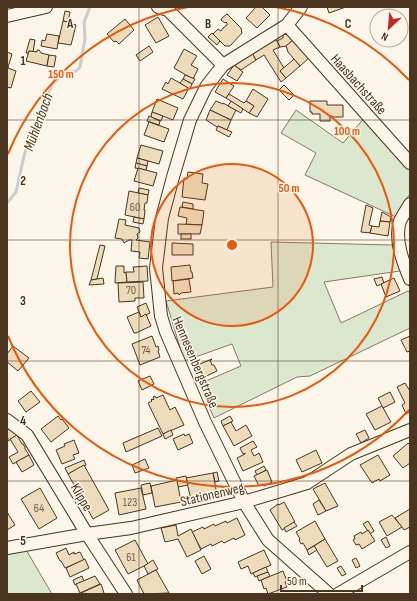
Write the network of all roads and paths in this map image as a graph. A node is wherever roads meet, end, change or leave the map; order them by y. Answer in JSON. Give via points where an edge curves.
{"nodes":[{"id":1,"x":46,"y":7,"type":"edge"},
{"id":2,"x":158,"y":7,"type":"edge"},
{"id":3,"x":301,"y":7,"type":"edge"},
{"id":4,"x":7,"y":16,"type":"edge"},
{"id":5,"x":286,"y":25,"type":"junction"},
{"id":6,"x":223,"y":65,"type":"junction"},
{"id":7,"x":410,"y":163,"type":"edge"},
{"id":8,"x":410,"y":204,"type":"edge"},
{"id":9,"x":410,"y":279,"type":"edge"},
{"id":10,"x":7,"y":420,"type":"edge"},
{"id":11,"x":410,"y":430,"type":"edge"},
{"id":12,"x":244,"y":502,"type":"junction"},
{"id":13,"x":87,"y":534,"type":"junction"},
{"id":14,"x":7,"y":548,"type":"edge"},
{"id":15,"x":410,"y":552,"type":"edge"},
{"id":16,"x":126,"y":594,"type":"edge"},
{"id":17,"x":329,"y":594,"type":"edge"},
{"id":18,"x":338,"y":594,"type":"edge"}],
"edges":[{"from":1,"to":4,"type":"street"},
{"from":2,"to":6,"type":"street","via":[[168,10]]},
{"from":3,"to":5,"type":"street","name":"Hennesenbergstraße"},
{"from":5,"to":6,"type":"street","name":"Hennesenbergstraße"},
{"from":5,"to":7,"type":"street","name":"Haasbachstraße"},
{"from":6,"to":12,"type":"street","name":"Hennesenbergstraße","via":[[206,87],[190,120],[162,218],[156,268],[161,316],[166,332]]},
{"from":8,"to":9,"type":"street","via":[[400,221],[398,237],[402,259]]},
{"from":10,"to":13,"type":"street","name":"Klippe","via":[[27,435]]},
{"from":11,"to":12,"type":"street","name":"Stationenweg","via":[[351,454],[307,483]]},
{"from":12,"to":13,"type":"street","name":"Stationenweg","via":[[131,528]]},
{"from":12,"to":17,"type":"street","name":"Hennesenbergstraße","via":[[268,540]]},
{"from":13,"to":14,"type":"street","name":"Stationenweg"},
{"from":13,"to":16,"type":"street","name":"Klippe"},
{"from":15,"to":18,"type":"street"}]}
